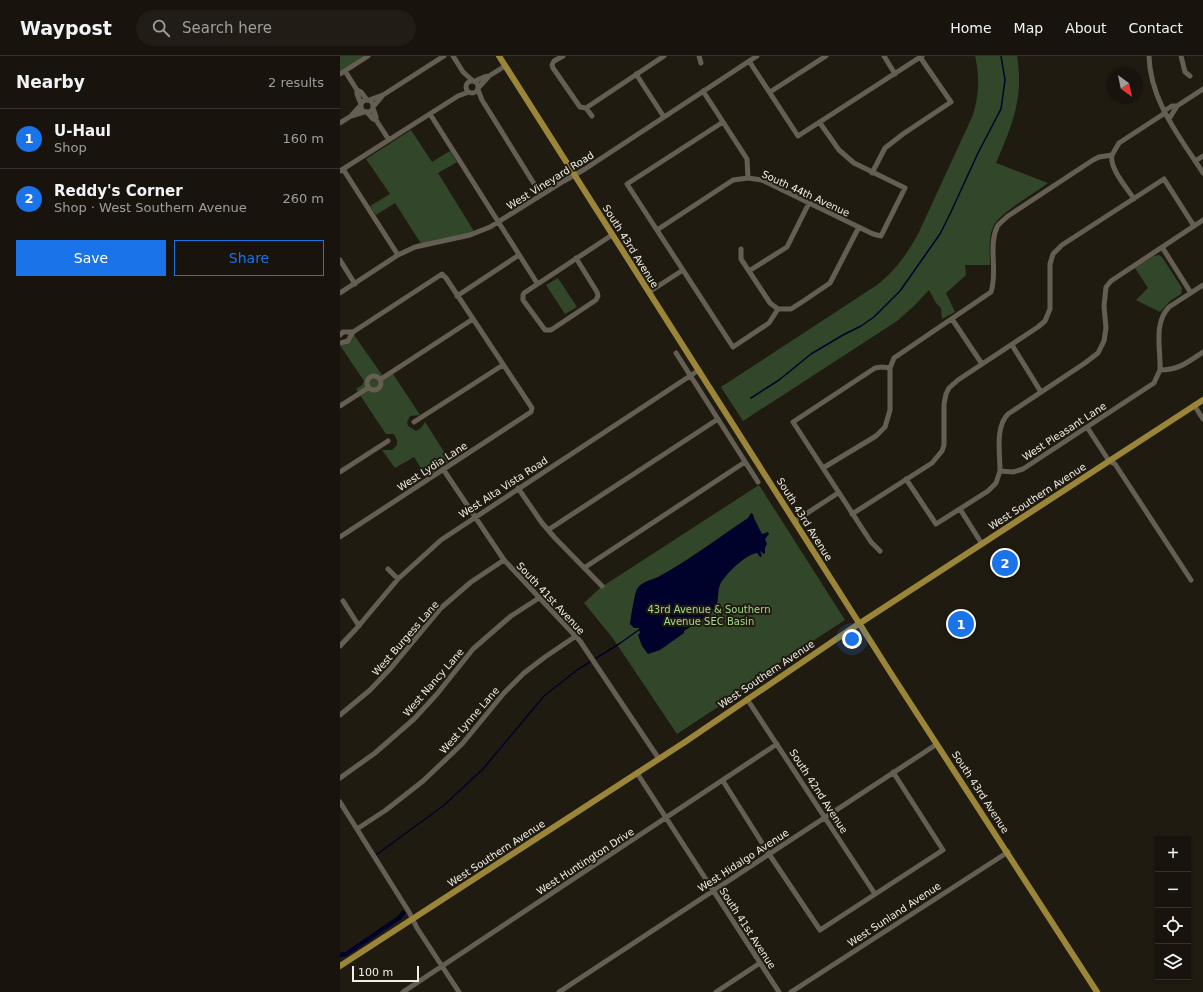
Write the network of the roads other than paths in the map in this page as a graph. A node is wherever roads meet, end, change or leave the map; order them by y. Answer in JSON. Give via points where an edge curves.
{"nodes":[{"id":1,"x":368,"y":56,"type":"edge"},
{"id":2,"x":444,"y":56,"type":"edge"},
{"id":3,"x":453,"y":56,"type":"edge"},
{"id":4,"x":498,"y":56,"type":"edge"},
{"id":5,"x":562,"y":56,"type":"edge"},
{"id":6,"x":664,"y":56,"type":"edge"},
{"id":7,"x":699,"y":56,"type":"edge"},
{"id":8,"x":757,"y":56,"type":"edge"},
{"id":9,"x":826,"y":56,"type":"edge"},
{"id":10,"x":884,"y":56,"type":"edge"},
{"id":11,"x":1149,"y":56,"type":"edge"},
{"id":12,"x":1181,"y":56,"type":"edge"},
{"id":13,"x":921,"y":57,"type":"edge"},
{"id":14,"x":749,"y":61,"type":"junction"},
{"id":15,"x":701,"y":63,"type":"dead end"},
{"id":16,"x":505,"y":66,"type":"junction"},
{"id":17,"x":345,"y":71,"type":"junction"},
{"id":18,"x":463,"y":72,"type":"junction"},
{"id":19,"x":340,"y":74,"type":"edge"},
{"id":20,"x":636,"y":74,"type":"junction"},
{"id":21,"x":895,"y":74,"type":"junction"},
{"id":22,"x":489,"y":76,"type":"junction"},
{"id":23,"x":1190,"y":76,"type":"dead end"},
{"id":24,"x":474,"y":81,"type":"junction"},
{"id":25,"x":467,"y":85,"type":"junction"},
{"id":26,"x":1203,"y":89,"type":"edge"},
{"id":27,"x":357,"y":90,"type":"junction"},
{"id":28,"x":475,"y":90,"type":"junction"},
{"id":29,"x":703,"y":91,"type":"junction"},
{"id":30,"x":770,"y":92,"type":"junction"},
{"id":31,"x":383,"y":95,"type":"junction"},
{"id":32,"x":458,"y":96,"type":"junction"},
{"id":33,"x":368,"y":100,"type":"junction"},
{"id":34,"x":361,"y":104,"type":"junction"},
{"id":35,"x":1177,"y":106,"type":"junction"},
{"id":36,"x":373,"y":108,"type":"junction"},
{"id":37,"x":586,"y":108,"type":"junction"},
{"id":38,"x":366,"y":112,"type":"junction"},
{"id":39,"x":1164,"y":112,"type":"junction"},
{"id":40,"x":430,"y":114,"type":"junction"},
{"id":41,"x":351,"y":116,"type":"junction"},
{"id":42,"x":592,"y":116,"type":"dead end"},
{"id":43,"x":664,"y":117,"type":"junction"},
{"id":44,"x":1169,"y":119,"type":"junction"},
{"id":45,"x":376,"y":120,"type":"junction"},
{"id":46,"x":723,"y":122,"type":"junction"},
{"id":47,"x":340,"y":123,"type":"edge"},
{"id":48,"x":820,"y":123,"type":"junction"},
{"id":49,"x":389,"y":140,"type":"junction"},
{"id":50,"x":1112,"y":155,"type":"junction"},
{"id":51,"x":1203,"y":156,"type":"edge"},
{"id":52,"x":1195,"y":160,"type":"junction"},
{"id":53,"x":341,"y":170,"type":"edge"},
{"id":54,"x":872,"y":172,"type":"junction"},
{"id":55,"x":1203,"y":173,"type":"edge"},
{"id":56,"x":574,"y":175,"type":"junction"},
{"id":57,"x":748,"y":178,"type":"junction"},
{"id":58,"x":541,"y":195,"type":"junction"},
{"id":59,"x":1134,"y":199,"type":"junction"},
{"id":60,"x":809,"y":203,"type":"junction"},
{"id":61,"x":1203,"y":220,"type":"edge"},
{"id":62,"x":498,"y":222,"type":"junction"},
{"id":63,"x":1194,"y":226,"type":"junction"},
{"id":64,"x":859,"y":227,"type":"junction"},
{"id":65,"x":657,"y":230,"type":"junction"},
{"id":66,"x":612,"y":234,"type":"junction"},
{"id":67,"x":1162,"y":247,"type":"junction"},
{"id":68,"x":741,"y":249,"type":"dead end"},
{"id":69,"x":398,"y":255,"type":"junction"},
{"id":70,"x":519,"y":255,"type":"junction"},
{"id":71,"x":576,"y":258,"type":"junction"},
{"id":72,"x":340,"y":260,"type":"edge"},
{"id":73,"x":683,"y":270,"type":"junction"},
{"id":74,"x":749,"y":271,"type":"junction"},
{"id":75,"x":538,"y":283,"type":"junction"},
{"id":76,"x":355,"y":284,"type":"junction"},
{"id":77,"x":1203,"y":285,"type":"edge"},
{"id":78,"x":649,"y":292,"type":"junction"},
{"id":79,"x":340,"y":293,"type":"edge"},
{"id":80,"x":1191,"y":293,"type":"junction"},
{"id":81,"x":457,"y":296,"type":"junction"},
{"id":82,"x":778,"y":309,"type":"junction"},
{"id":83,"x":473,"y":319,"type":"junction"},
{"id":84,"x":952,"y":319,"type":"junction"},
{"id":85,"x":353,"y":332,"type":"junction"},
{"id":86,"x":340,"y":335,"type":"edge"},
{"id":87,"x":340,"y":342,"type":"edge"},
{"id":88,"x":1012,"y":345,"type":"junction"},
{"id":89,"x":1203,"y":352,"type":"edge"},
{"id":90,"x":676,"y":353,"type":"dead end"},
{"id":91,"x":982,"y":364,"type":"junction"},
{"id":92,"x":503,"y":365,"type":"junction"},
{"id":93,"x":890,"y":368,"type":"junction"},
{"id":94,"x":699,"y":370,"type":"junction"},
{"id":95,"x":1160,"y":370,"type":"junction"},
{"id":96,"x":690,"y":375,"type":"junction"},
{"id":97,"x":380,"y":379,"type":"junction"},
{"id":98,"x":368,"y":388,"type":"junction"},
{"id":99,"x":1041,"y":392,"type":"junction"},
{"id":100,"x":1203,"y":400,"type":"edge"},
{"id":101,"x":1194,"y":405,"type":"junction"},
{"id":102,"x":340,"y":406,"type":"edge"},
{"id":103,"x":718,"y":419,"type":"junction"},
{"id":104,"x":1203,"y":419,"type":"edge"},
{"id":105,"x":414,"y":422,"type":"dead end"},
{"id":106,"x":1087,"y":427,"type":"junction"},
{"id":107,"x":388,"y":441,"type":"dead end"},
{"id":108,"x":1109,"y":461,"type":"junction"},
{"id":109,"x":745,"y":462,"type":"junction"},
{"id":110,"x":823,"y":468,"type":"junction"},
{"id":111,"x":443,"y":470,"type":"junction"},
{"id":112,"x":1000,"y":471,"type":"junction"},
{"id":113,"x":340,"y":472,"type":"edge"},
{"id":114,"x":906,"y":479,"type":"junction"},
{"id":115,"x":758,"y":482,"type":"dead end"},
{"id":116,"x":518,"y":488,"type":"junction"},
{"id":117,"x":838,"y":493,"type":"junction"},
{"id":118,"x":960,"y":510,"type":"junction"},
{"id":119,"x":852,"y":514,"type":"junction"},
{"id":120,"x":474,"y":517,"type":"junction"},
{"id":121,"x":795,"y":521,"type":"junction"},
{"id":122,"x":548,"y":530,"type":"junction"},
{"id":123,"x":340,"y":537,"type":"edge"},
{"id":124,"x":982,"y":544,"type":"junction"},
{"id":125,"x":880,"y":551,"type":"dead end"},
{"id":126,"x":504,"y":560,"type":"junction"},
{"id":127,"x":584,"y":568,"type":"junction"},
{"id":128,"x":388,"y":569,"type":"dead end"},
{"id":129,"x":398,"y":579,"type":"junction"},
{"id":130,"x":1191,"y":580,"type":"dead end"},
{"id":131,"x":602,"y":586,"type":"dead end"},
{"id":132,"x":539,"y":598,"type":"junction"},
{"id":133,"x":343,"y":601,"type":"dead end"},
{"id":134,"x":859,"y":623,"type":"junction"},
{"id":135,"x":360,"y":626,"type":"junction"},
{"id":136,"x":576,"y":636,"type":"junction"},
{"id":137,"x":340,"y":646,"type":"edge"},
{"id":138,"x":747,"y":699,"type":"junction"},
{"id":139,"x":340,"y":715,"type":"edge"},
{"id":140,"x":777,"y":744,"type":"junction"},
{"id":141,"x":937,"y":744,"type":"junction"},
{"id":142,"x":659,"y":759,"type":"junction"},
{"id":143,"x":894,"y":772,"type":"junction"},
{"id":144,"x":637,"y":773,"type":"junction"},
{"id":145,"x":340,"y":778,"type":"edge"},
{"id":146,"x":723,"y":781,"type":"junction"},
{"id":147,"x":340,"y":802,"type":"edge"},
{"id":148,"x":825,"y":817,"type":"junction"},
{"id":149,"x":666,"y":818,"type":"junction"},
{"id":150,"x":357,"y":829,"type":"junction"},
{"id":151,"x":1008,"y":852,"type":"junction"},
{"id":152,"x":769,"y":854,"type":"junction"},
{"id":153,"x":713,"y":891,"type":"junction"},
{"id":154,"x":875,"y":894,"type":"junction"},
{"id":155,"x":413,"y":919,"type":"junction"},
{"id":156,"x":760,"y":963,"type":"junction"},
{"id":157,"x":340,"y":966,"type":"edge"},
{"id":158,"x":442,"y":966,"type":"junction"},
{"id":159,"x":403,"y":992,"type":"edge"},
{"id":160,"x":459,"y":992,"type":"edge"},
{"id":161,"x":559,"y":992,"type":"edge"},
{"id":162,"x":716,"y":992,"type":"edge"},
{"id":163,"x":779,"y":992,"type":"edge"},
{"id":164,"x":791,"y":992,"type":"edge"},
{"id":165,"x":1097,"y":992,"type":"edge"}],
"edges":[{"from":1,"to":17,"type":"street"},
{"from":2,"to":31,"type":"street"},
{"from":3,"to":18,"type":"street"},
{"from":4,"to":16,"type":"main road","name":"South 43rd Avenue"},
{"from":5,"to":37,"type":"street","via":[[554,61],[553,68],[580,107]]},
{"from":6,"to":20,"type":"street"},
{"from":7,"to":15,"type":"street"},
{"from":8,"to":14,"type":"street","name":"West Vineyard Road"},
{"from":9,"to":30,"type":"street"},
{"from":10,"to":21,"type":"street"},
{"from":11,"to":39,"type":"street","via":[[1152,82]]},
{"from":12,"to":23,"type":"street","via":[[1185,72]]},
{"from":13,"to":21,"type":"street"},
{"from":13,"to":54,"type":"street","via":[[951,102],[885,148]]},
{"from":14,"to":29,"type":"street","name":"West Vineyard Road"},
{"from":14,"to":30,"type":"street"},
{"from":16,"to":22,"type":"street"},
{"from":16,"to":56,"type":"main road","name":"South 43rd Avenue"},
{"from":17,"to":19,"type":"street"},
{"from":17,"to":27,"type":"street"},
{"from":18,"to":24,"type":"street"},
{"from":18,"to":25,"type":"street"},
{"from":20,"to":37,"type":"street"},
{"from":20,"to":43,"type":"street"},
{"from":21,"to":48,"type":"street"},
{"from":22,"to":24,"type":"street"},
{"from":22,"to":28,"type":"street"},
{"from":24,"to":25,"type":"street"},
{"from":24,"to":28,"type":"street","via":[[478,83]]},
{"from":25,"to":28,"type":"street"},
{"from":25,"to":32,"type":"street"},
{"from":26,"to":35,"type":"street"},
{"from":27,"to":33,"type":"street"},
{"from":27,"to":34,"type":"street"},
{"from":28,"to":32,"type":"street"},
{"from":28,"to":58,"type":"street"},
{"from":29,"to":43,"type":"street","name":"West Vineyard Road"},
{"from":29,"to":46,"type":"street","name":"South 44th Avenue"},
{"from":30,"to":48,"type":"street","via":[[798,136]]},
{"from":31,"to":33,"type":"street"},
{"from":31,"to":36,"type":"street"},
{"from":32,"to":40,"type":"street"},
{"from":33,"to":34,"type":"street"},
{"from":33,"to":36,"type":"street","via":[[373,104]]},
{"from":34,"to":38,"type":"street","via":[[361,109]]},
{"from":34,"to":41,"type":"street"},
{"from":35,"to":39,"type":"street","via":[[1172,106]]},
{"from":35,"to":44,"type":"street"},
{"from":36,"to":38,"type":"street"},
{"from":36,"to":45,"type":"street"},
{"from":37,"to":42,"type":"street"},
{"from":38,"to":41,"type":"street"},
{"from":38,"to":45,"type":"street"},
{"from":39,"to":44,"type":"street"},
{"from":39,"to":50,"type":"street","via":[[1119,143]]},
{"from":40,"to":49,"type":"street"},
{"from":40,"to":62,"type":"street"},
{"from":41,"to":47,"type":"street"},
{"from":43,"to":56,"type":"street","name":"West Vineyard Road"},
{"from":44,"to":52,"type":"street"},
{"from":45,"to":49,"type":"street"},
{"from":46,"to":57,"type":"street","name":"South 44th Avenue","via":[[747,159]]},
{"from":46,"to":65,"type":"street","via":[[627,184]]},
{"from":48,"to":54,"type":"street","via":[[839,150],[854,163]]},
{"from":49,"to":53,"type":"street"},
{"from":50,"to":59,"type":"street","via":[[1115,170]]},
{"from":50,"to":84,"type":"street","via":[[1092,160],[1008,216],[998,226],[994,239],[994,282],[991,292]]},
{"from":51,"to":52,"type":"street"},
{"from":52,"to":55,"type":"street"},
{"from":53,"to":69,"type":"street"},
{"from":54,"to":64,"type":"street","name":"South 44th Avenue","via":[[905,188],[881,236]]},
{"from":56,"to":58,"type":"street","name":"West Vineyard Road"},
{"from":56,"to":66,"type":"main road","name":"South 43rd Avenue"},
{"from":57,"to":60,"type":"street","name":"South 44th Avenue","via":[[762,180]]},
{"from":57,"to":65,"type":"street","via":[[733,180]]},
{"from":58,"to":62,"type":"street","name":"West Vineyard Road"},
{"from":59,"to":63,"type":"street","via":[[1164,179]]},
{"from":59,"to":88,"type":"street","via":[[1062,245],[1053,254],[1049,277],[1050,309],[1045,321]]},
{"from":60,"to":64,"type":"street","name":"South 44th Avenue"},
{"from":60,"to":74,"type":"street","via":[[787,246]]},
{"from":61,"to":63,"type":"street"},
{"from":62,"to":69,"type":"street","name":"West Vineyard Road","via":[[480,231],[422,245]]},
{"from":62,"to":70,"type":"street"},
{"from":63,"to":67,"type":"street"},
{"from":64,"to":82,"type":"street","via":[[830,283],[791,308]]},
{"from":65,"to":73,"type":"street"},
{"from":66,"to":71,"type":"street"},
{"from":66,"to":78,"type":"main road","name":"South 43rd Avenue"},
{"from":67,"to":80,"type":"street"},
{"from":67,"to":99,"type":"street","via":[[1106,287],[1106,328],[1104,341],[1098,353]]},
{"from":68,"to":74,"type":"street","via":[[741,259]]},
{"from":69,"to":76,"type":"street","name":"West Vineyard Road"},
{"from":70,"to":75,"type":"street"},
{"from":70,"to":81,"type":"street"},
{"from":71,"to":75,"type":"street"},
{"from":71,"to":75,"type":"street","via":[[598,297],[549,330],[542,327],[523,297],[524,293]]},
{"from":72,"to":76,"type":"street"},
{"from":73,"to":78,"type":"street"},
{"from":73,"to":82,"type":"street","via":[[733,347],[769,323]]},
{"from":74,"to":82,"type":"street","via":[[770,303]]},
{"from":76,"to":79,"type":"street","name":"West Vineyard Road"},
{"from":77,"to":80,"type":"street"},
{"from":78,"to":94,"type":"main road","name":"South 43rd Avenue"},
{"from":80,"to":95,"type":"street","via":[[1165,311],[1158,338]]},
{"from":81,"to":83,"type":"street"},
{"from":81,"to":85,"type":"street","via":[[442,274]]},
{"from":83,"to":92,"type":"street"},
{"from":83,"to":97,"type":"street"},
{"from":84,"to":91,"type":"street"},
{"from":84,"to":93,"type":"street","via":[[894,358]]},
{"from":85,"to":86,"type":"street","via":[[343,332]]},
{"from":85,"to":87,"type":"street","via":[[348,341]]},
{"from":88,"to":91,"type":"street"},
{"from":88,"to":99,"type":"street"},
{"from":89,"to":95,"type":"street","via":[[1182,366],[1172,370]]},
{"from":90,"to":96,"type":"street"},
{"from":91,"to":114,"type":"street","via":[[958,380],[946,394],[942,451],[932,462]]},
{"from":92,"to":105,"type":"street"},
{"from":92,"to":111,"type":"street","name":"West Lydia Lane","via":[[532,408],[531,412]]},
{"from":93,"to":110,"type":"street","via":[[890,410],[885,427],[876,436]]},
{"from":93,"to":110,"type":"street","via":[[875,368],[793,422]]},
{"from":94,"to":96,"type":"street","name":"West Alta Vista Road"},
{"from":94,"to":121,"type":"main road","name":"South 43rd Avenue"},
{"from":95,"to":106,"type":"street","name":"West Pleasant Lane","via":[[1154,383]]},
{"from":96,"to":103,"type":"street"},
{"from":96,"to":116,"type":"street","name":"West Alta Vista Road"},
{"from":97,"to":98,"type":"street","via":[[370,377]]},
{"from":97,"to":98,"type":"street","via":[[381,387],[378,390]]},
{"from":98,"to":102,"type":"street"},
{"from":99,"to":112,"type":"street","via":[[1003,419],[1000,428]]},
{"from":100,"to":101,"type":"main road","name":"West Southern Avenue"},
{"from":101,"to":104,"type":"street"},
{"from":101,"to":108,"type":"main road","name":"West Southern Avenue"},
{"from":103,"to":109,"type":"street"},
{"from":103,"to":122,"type":"street"},
{"from":106,"to":108,"type":"street"},
{"from":106,"to":112,"type":"street","name":"West Pleasant Lane","via":[[1023,468],[1013,472]]},
{"from":107,"to":113,"type":"street"},
{"from":108,"to":124,"type":"main road","name":"West Southern Avenue"},
{"from":108,"to":130,"type":"street","via":[[1115,464]]},
{"from":109,"to":115,"type":"street"},
{"from":109,"to":127,"type":"street"},
{"from":110,"to":117,"type":"street"},
{"from":111,"to":120,"type":"street","name":"South 41st Avenue"},
{"from":111,"to":123,"type":"street","name":"West Lydia Lane"},
{"from":112,"to":118,"type":"street","via":[[996,483],[988,491]]},
{"from":114,"to":118,"type":"street","via":[[936,524]]},
{"from":114,"to":119,"type":"street"},
{"from":116,"to":120,"type":"street","name":"West Alta Vista Road"},
{"from":116,"to":122,"type":"street"},
{"from":117,"to":119,"type":"street"},
{"from":117,"to":121,"type":"street"},
{"from":118,"to":124,"type":"street"},
{"from":119,"to":125,"type":"street","via":[[870,542]]},
{"from":120,"to":126,"type":"street","name":"South 41st Avenue"},
{"from":120,"to":129,"type":"street","name":"West Alta Vista Road","via":[[441,540]]},
{"from":121,"to":134,"type":"main road","name":"South 43rd Avenue"},
{"from":122,"to":127,"type":"street"},
{"from":124,"to":134,"type":"main road","name":"West Southern Avenue"},
{"from":126,"to":132,"type":"street","name":"South 41st Avenue"},
{"from":126,"to":139,"type":"street","name":"West Burgess Lane","via":[[471,582],[441,608],[392,668]]},
{"from":127,"to":131,"type":"street"},
{"from":128,"to":129,"type":"street"},
{"from":129,"to":135,"type":"street","name":"West Alta Vista Road"},
{"from":132,"to":136,"type":"street","name":"South 41st Avenue"},
{"from":132,"to":145,"type":"street","name":"West Nancy Lane","via":[[488,635],[414,719],[375,753]]},
{"from":133,"to":135,"type":"street"},
{"from":134,"to":138,"type":"main road","name":"West Southern Avenue"},
{"from":134,"to":141,"type":"main road","name":"South 43rd Avenue"},
{"from":135,"to":137,"type":"street","name":"West Alta Vista Road"},
{"from":136,"to":142,"type":"street","name":"South 41st Avenue"},
{"from":136,"to":150,"type":"street","name":"West Lynne Lane","via":[[524,673],[462,744],[423,781]]},
{"from":138,"to":140,"type":"street","name":"South 42nd Avenue"},
{"from":138,"to":142,"type":"main road","name":"West Southern Avenue"},
{"from":140,"to":146,"type":"street","name":"West Huntington Drive"},
{"from":140,"to":148,"type":"street","name":"South 42nd Avenue"},
{"from":141,"to":143,"type":"street","name":"West Hidalgo Avenue"},
{"from":141,"to":151,"type":"main road","name":"South 43rd Avenue"},
{"from":142,"to":144,"type":"main road","name":"West Southern Avenue"},
{"from":143,"to":148,"type":"street","name":"West Hidalgo Avenue"},
{"from":143,"to":154,"type":"street","via":[[943,850]]},
{"from":144,"to":149,"type":"street","name":"South 41st Avenue"},
{"from":144,"to":155,"type":"main road","name":"West Southern Avenue"},
{"from":146,"to":149,"type":"street","name":"West Huntington Drive"},
{"from":146,"to":152,"type":"street"},
{"from":147,"to":150,"type":"street"},
{"from":148,"to":152,"type":"street","name":"West Hidalgo Avenue"},
{"from":148,"to":154,"type":"street","name":"South 42nd Avenue"},
{"from":149,"to":153,"type":"street","name":"South 41st Avenue"},
{"from":149,"to":158,"type":"street","name":"West Huntington Drive"},
{"from":150,"to":155,"type":"street"},
{"from":151,"to":164,"type":"street","name":"West Sunland Avenue"},
{"from":151,"to":165,"type":"main road","name":"South 43rd Avenue"},
{"from":152,"to":153,"type":"street","name":"West Hidalgo Avenue"},
{"from":152,"to":154,"type":"street","via":[[820,930]]},
{"from":153,"to":156,"type":"street","name":"South 41st Avenue"},
{"from":153,"to":161,"type":"street","name":"West Hidalgo Avenue"},
{"from":155,"to":157,"type":"main road","name":"West Southern Avenue"},
{"from":155,"to":158,"type":"street"},
{"from":156,"to":162,"type":"street"},
{"from":156,"to":163,"type":"street","name":"South 41st Avenue"},
{"from":158,"to":159,"type":"street","name":"West Huntington Drive"},
{"from":158,"to":160,"type":"street"}]}
